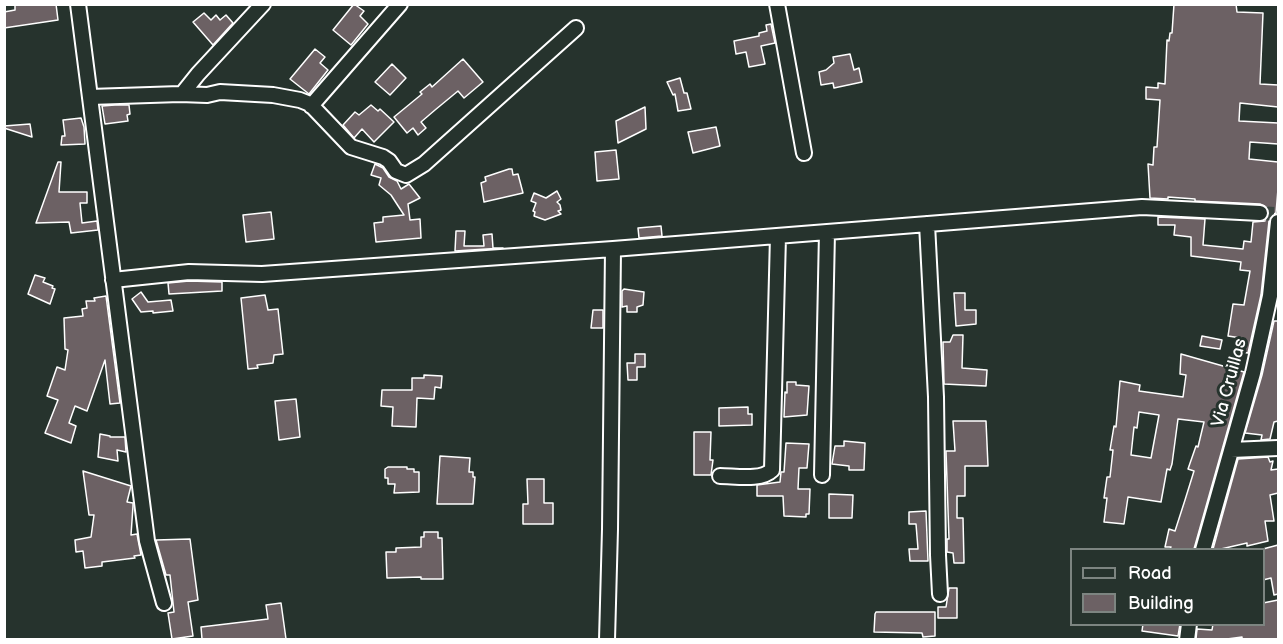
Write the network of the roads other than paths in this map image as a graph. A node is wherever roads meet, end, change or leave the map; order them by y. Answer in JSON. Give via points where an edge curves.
{"nodes":[{"id":1,"x":78,"y":4,"type":"edge"},
{"id":2,"x":263,"y":4,"type":"edge"},
{"id":3,"x":400,"y":4,"type":"edge"},
{"id":4,"x":777,"y":4,"type":"edge"},
{"id":5,"x":576,"y":28,"type":"dead end"},
{"id":6,"x":182,"y":94,"type":"junction"},
{"id":7,"x":90,"y":97,"type":"junction"},
{"id":8,"x":311,"y":106,"type":"junction"},
{"id":9,"x":804,"y":153,"type":"dead end"},
{"id":10,"x":1260,"y":213,"type":"tunnel mouth"},
{"id":11,"x":1278,"y":217,"type":"edge"},
{"id":12,"x":927,"y":224,"type":"junction"},
{"id":13,"x":827,"y":232,"type":"junction"},
{"id":14,"x":778,"y":236,"type":"junction"},
{"id":15,"x":613,"y":249,"type":"junction"},
{"id":16,"x":114,"y":280,"type":"junction"},
{"id":17,"x":1278,"y":448,"type":"edge"},
{"id":18,"x":1231,"y":450,"type":"junction"},
{"id":19,"x":822,"y":475,"type":"dead end"},
{"id":20,"x":720,"y":476,"type":"dead end"},
{"id":21,"x":1203,"y":548,"type":"edge"},
{"id":22,"x":940,"y":594,"type":"dead end"},
{"id":23,"x":164,"y":603,"type":"dead end"},
{"id":24,"x":607,"y":639,"type":"edge"}],
"edges":[{"from":1,"to":7,"type":"street"},
{"from":2,"to":6,"type":"street"},
{"from":3,"to":8,"type":"street"},
{"from":4,"to":9,"type":"street"},
{"from":5,"to":8,"type":"street","via":[[424,164],[406,175],[396,171],[383,157],[351,147]]},
{"from":6,"to":7,"type":"street"},
{"from":6,"to":8,"type":"street","via":[[273,94]]},
{"from":7,"to":16,"type":"street"},
{"from":10,"to":12,"type":"street","via":[[1142,207]]},
{"from":11,"to":18,"type":"street","name":"Via Cruillas","via":[[1270,296]]},
{"from":12,"to":13,"type":"street"},
{"from":12,"to":22,"type":"street"},
{"from":13,"to":14,"type":"street"},
{"from":13,"to":19,"type":"street"},
{"from":14,"to":15,"type":"street"},
{"from":14,"to":20,"type":"street","via":[[772,470],[760,476]]},
{"from":15,"to":16,"type":"street","via":[[262,274],[189,272]]},
{"from":15,"to":24,"type":"street"},
{"from":16,"to":23,"type":"street","via":[[147,541]]},
{"from":17,"to":18,"type":"street"},
{"from":18,"to":21,"type":"street","name":"Via Cruillas"}]}
